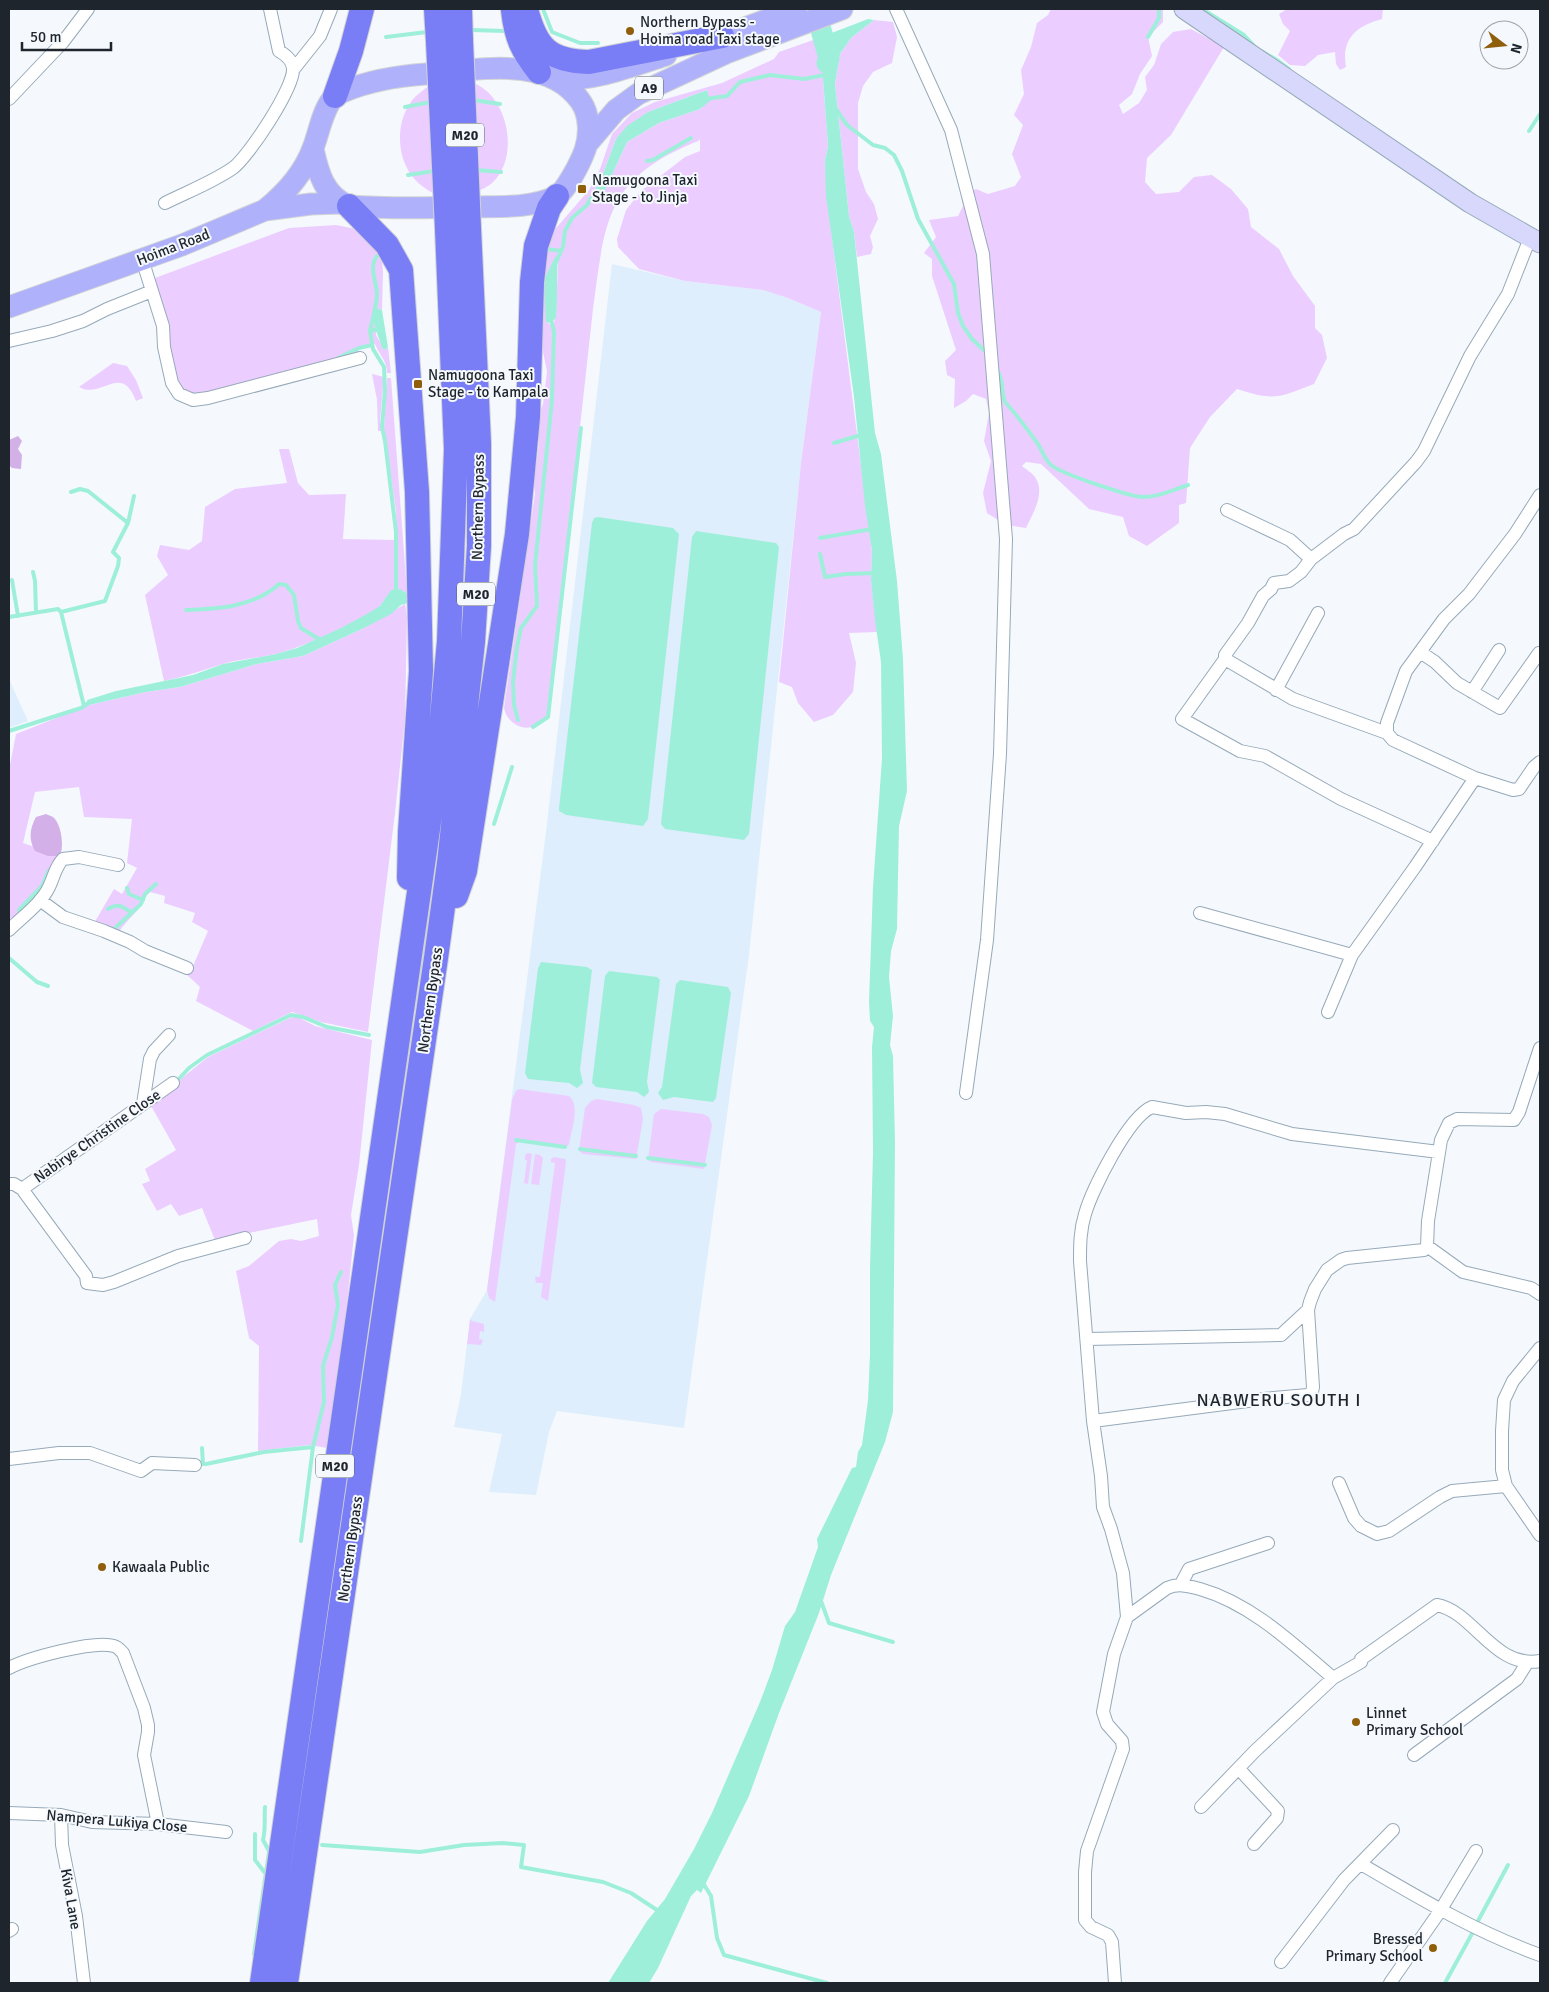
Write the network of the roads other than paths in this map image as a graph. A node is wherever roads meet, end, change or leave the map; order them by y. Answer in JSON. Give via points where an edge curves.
{"nodes":[{"id":1,"x":88,"y":9,"type":"edge"},
{"id":2,"x":270,"y":9,"type":"edge"},
{"id":3,"x":331,"y":9,"type":"edge"},
{"id":4,"x":362,"y":9,"type":"edge"},
{"id":5,"x":436,"y":9,"type":"edge"},
{"id":6,"x":460,"y":9,"type":"edge"},
{"id":7,"x":513,"y":9,"type":"edge"},
{"id":8,"x":526,"y":9,"type":"edge"},
{"id":9,"x":796,"y":9,"type":"edge"},
{"id":10,"x":842,"y":9,"type":"edge"},
{"id":11,"x":896,"y":9,"type":"edge"},
{"id":12,"x":1184,"y":9,"type":"edge"},
{"id":13,"x":449,"y":42,"type":"junction"},
{"id":14,"x":724,"y":44,"type":"junction"},
{"id":15,"x":294,"y":70,"type":"junction"},
{"id":16,"x":547,"y":76,"type":"junction"},
{"id":17,"x":335,"y":96,"type":"junction"},
{"id":18,"x":9,"y":99,"type":"edge"},
{"id":19,"x":587,"y":144,"type":"junction"},
{"id":20,"x":313,"y":148,"type":"junction"},
{"id":21,"x":557,"y":196,"type":"junction"},
{"id":22,"x":165,"y":203,"type":"dead end"},
{"id":23,"x":344,"y":204,"type":"junction"},
{"id":24,"x":265,"y":210,"type":"junction"},
{"id":25,"x":458,"y":229,"type":"junction"},
{"id":26,"x":1535,"y":240,"type":"edge"},
{"id":27,"x":142,"y":259,"type":"junction"},
{"id":28,"x":152,"y":292,"type":"junction"},
{"id":29,"x":9,"y":307,"type":"edge"},
{"id":30,"x":9,"y":341,"type":"edge"},
{"id":31,"x":360,"y":358,"type":"dead end"},
{"id":32,"x":1540,"y":495,"type":"edge"},
{"id":33,"x":1227,"y":510,"type":"dead end"},
{"id":34,"x":1311,"y":559,"type":"junction"},
{"id":35,"x":1318,"y":613,"type":"dead end"},
{"id":36,"x":1499,"y":650,"type":"dead end"},
{"id":37,"x":1420,"y":652,"type":"junction"},
{"id":38,"x":1539,"y":653,"type":"dead end"},
{"id":39,"x":1225,"y":659,"type":"junction"},
{"id":40,"x":1276,"y":690,"type":"junction"},
{"id":41,"x":1472,"y":692,"type":"junction"},
{"id":42,"x":1387,"y":733,"type":"junction"},
{"id":43,"x":1540,"y":762,"type":"edge"},
{"id":44,"x":1475,"y":778,"type":"junction"},
{"id":45,"x":1433,"y":841,"type":"junction"},
{"id":46,"x":118,"y":865,"type":"dead end"},
{"id":47,"x":40,"y":900,"type":"junction"},
{"id":48,"x":1200,"y":913,"type":"dead end"},
{"id":49,"x":9,"y":930,"type":"edge"},
{"id":50,"x":410,"y":949,"type":"junction"},
{"id":51,"x":1352,"y":954,"type":"junction"},
{"id":52,"x":436,"y":958,"type":"junction"},
{"id":53,"x":187,"y":968,"type":"dead end"},
{"id":54,"x":1328,"y":1012,"type":"dead end"},
{"id":55,"x":169,"y":1035,"type":"dead end"},
{"id":56,"x":1540,"y":1048,"type":"edge"},
{"id":57,"x":173,"y":1083,"type":"dead end"},
{"id":58,"x":966,"y":1093,"type":"dead end"},
{"id":59,"x":143,"y":1104,"type":"junction"},
{"id":60,"x":1439,"y":1152,"type":"junction"},
{"id":61,"x":9,"y":1184,"type":"edge"},
{"id":62,"x":22,"y":1189,"type":"junction"},
{"id":63,"x":245,"y":1238,"type":"dead end"},
{"id":64,"x":1428,"y":1246,"type":"junction"},
{"id":65,"x":1540,"y":1294,"type":"edge"},
{"id":66,"x":1308,"y":1310,"type":"junction"},
{"id":67,"x":1087,"y":1339,"type":"junction"},
{"id":68,"x":1540,"y":1348,"type":"edge"},
{"id":69,"x":1093,"y":1420,"type":"junction"},
{"id":70,"x":9,"y":1459,"type":"edge"},
{"id":71,"x":195,"y":1465,"type":"dead end"},
{"id":72,"x":1339,"y":1484,"type":"dead end"},
{"id":73,"x":1506,"y":1486,"type":"junction"},
{"id":74,"x":1540,"y":1535,"type":"edge"},
{"id":75,"x":1268,"y":1543,"type":"dead end"},
{"id":76,"x":1181,"y":1584,"type":"junction"},
{"id":77,"x":1127,"y":1617,"type":"junction"},
{"id":78,"x":1534,"y":1662,"type":"edge"},
{"id":79,"x":9,"y":1668,"type":"edge"},
{"id":80,"x":1333,"y":1678,"type":"junction"},
{"id":81,"x":1414,"y":1755,"type":"dead end"},
{"id":82,"x":1239,"y":1769,"type":"junction"},
{"id":83,"x":1201,"y":1806,"type":"dead end"},
{"id":84,"x":9,"y":1813,"type":"edge"},
{"id":85,"x":61,"y":1815,"type":"junction"},
{"id":86,"x":158,"y":1824,"type":"junction"},
{"id":87,"x":1393,"y":1830,"type":"dead end"},
{"id":88,"x":226,"y":1832,"type":"dead end"},
{"id":89,"x":1254,"y":1844,"type":"dead end"},
{"id":90,"x":1476,"y":1851,"type":"dead end"},
{"id":91,"x":1360,"y":1864,"type":"junction"},
{"id":92,"x":1440,"y":1911,"type":"junction"},
{"id":93,"x":1540,"y":1955,"type":"edge"},
{"id":94,"x":1281,"y":1962,"type":"dead end"},
{"id":95,"x":84,"y":1983,"type":"edge"},
{"id":96,"x":262,"y":1983,"type":"edge"},
{"id":97,"x":286,"y":1983,"type":"edge"},
{"id":98,"x":1115,"y":1983,"type":"edge"},
{"id":99,"x":1390,"y":1983,"type":"edge"}],
"edges":[{"from":1,"to":18,"type":"street","via":[[63,42]]},
{"from":2,"to":15,"type":"street","via":[[279,51],[286,55]]},
{"from":3,"to":15,"type":"street","via":[[320,36]]},
{"from":4,"to":17,"type":"highway"},
{"from":5,"to":13,"type":"highway","name":"Northern Bypass","number":"M20"},
{"from":6,"to":13,"type":"highway","name":"Northern Bypass","number":"M20"},
{"from":7,"to":16,"type":"highway","via":[[516,32],[524,52]]},
{"from":8,"to":14,"type":"highway","via":[[538,41],[558,58],[572,62]]},
{"from":9,"to":14,"type":"main road","number":"A9"},
{"from":10,"to":14,"type":"main road","number":"A9","via":[[774,34]]},
{"from":11,"to":58,"type":"street","via":[[951,130],[983,254],[1006,539],[1000,754],[988,930]]},
{"from":12,"to":26,"type":"street","via":[[1470,203]]},
{"from":13,"to":25,"type":"highway","name":"Northern Bypass","number":"M20","bridge":true},
{"from":14,"to":16,"type":"main road","number":"A9","via":[[588,78]]},
{"from":14,"to":19,"type":"main road","number":"A9","via":[[616,110]]},
{"from":15,"to":22,"type":"street","via":[[279,106],[233,168]]},
{"from":16,"to":17,"type":"main road","via":[[525,69],[411,75],[375,81]]},
{"from":16,"to":19,"type":"main road","via":[[574,92],[585,108]]},
{"from":17,"to":20,"type":"main road","via":[[323,116]]},
{"from":19,"to":21,"type":"main road","via":[[580,163]]},
{"from":20,"to":23,"type":"main road","via":[[324,185]]},
{"from":20,"to":24,"type":"main road","via":[[295,181]]},
{"from":21,"to":23,"type":"main road","name":"Hoima Road","via":[[527,206],[406,209]]},
{"from":21,"to":52,"type":"highway","via":[[549,208],[536,246],[528,417],[517,534],[502,640],[465,871]]},
{"from":23,"to":24,"type":"main road","name":"Hoima Road"},
{"from":23,"to":50,"type":"highway","via":[[387,244],[400,270],[417,492],[421,670],[410,832]]},
{"from":24,"to":27,"type":"main road","name":"Hoima Road"},
{"from":25,"to":50,"type":"highway","name":"Northern Bypass","number":"M20","via":[[456,448],[449,641],[438,760]]},
{"from":25,"to":52,"type":"highway","name":"Northern Bypass","number":"M20","via":[[479,443],[479,546],[473,642]]},
{"from":26,"to":34,"type":"street","via":[[1508,294],[1470,356],[1424,451],[1354,529]]},
{"from":27,"to":28,"type":"street"},
{"from":27,"to":29,"type":"main road","name":"Hoima Road"},
{"from":28,"to":30,"type":"street","via":[[83,321]]},
{"from":28,"to":31,"type":"street","via":[[163,326],[172,383],[178,394],[193,400]]},
{"from":32,"to":37,"type":"street","via":[[1515,534]]},
{"from":33,"to":34,"type":"street","via":[[1290,540]]},
{"from":34,"to":39,"type":"street","via":[[1289,581],[1274,583]]},
{"from":35,"to":40,"type":"street"},
{"from":36,"to":41,"type":"street"},
{"from":37,"to":41,"type":"street"},
{"from":37,"to":42,"type":"street","via":[[1406,671],[1397,693],[1386,723]]},
{"from":38,"to":41,"type":"street","via":[[1500,708]]},
{"from":39,"to":40,"type":"street"},
{"from":39,"to":45,"type":"street","via":[[1182,719],[1240,751],[1265,756],[1342,799]]},
{"from":40,"to":42,"type":"street"},
{"from":42,"to":44,"type":"street","via":[[1393,740]]},
{"from":43,"to":44,"type":"street","via":[[1519,788],[1513,790]]},
{"from":44,"to":45,"type":"street"},
{"from":45,"to":51,"type":"street"},
{"from":46,"to":47,"type":"street","via":[[79,857],[62,859]]},
{"from":47,"to":49,"type":"street"},
{"from":47,"to":53,"type":"street","via":[[63,917]]},
{"from":48,"to":51,"type":"street"},
{"from":50,"to":96,"type":"highway","name":"Northern Bypass","number":"M20"},
{"from":51,"to":54,"type":"street"},
{"from":52,"to":97,"type":"highway","name":"Northern Bypass"},
{"from":55,"to":59,"type":"street","via":[[150,1059]]},
{"from":56,"to":60,"type":"street","via":[[1514,1120],[1457,1119],[1449,1123]]},
{"from":57,"to":59,"type":"street","name":"Nabirye Christine Close"},
{"from":59,"to":62,"type":"street","name":"Nabirye Christine Close"},
{"from":60,"to":64,"type":"street","via":[[1428,1221]]},
{"from":60,"to":67,"type":"street","via":[[1292,1134],[1225,1114],[1147,1109],[1112,1156],[1085,1214],[1080,1235],[1080,1261]]},
{"from":61,"to":62,"type":"street"},
{"from":62,"to":63,"type":"street","via":[[86,1276],[87,1283],[103,1285],[114,1282],[178,1256]]},
{"from":64,"to":65,"type":"street","via":[[1463,1272],[1531,1288]]},
{"from":64,"to":66,"type":"street","via":[[1424,1250],[1341,1260],[1328,1270],[1315,1289]]},
{"from":66,"to":67,"type":"street","via":[[1281,1335]]},
{"from":66,"to":69,"type":"street","via":[[1313,1387],[1308,1395]]},
{"from":67,"to":69,"type":"street"},
{"from":68,"to":73,"type":"street","via":[[1513,1380],[1504,1400],[1502,1470]]},
{"from":69,"to":77,"type":"street","via":[[1104,1507],[1123,1572]]},
{"from":70,"to":71,"type":"street","via":[[90,1453],[141,1471],[152,1463]]},
{"from":72,"to":73,"type":"street","via":[[1354,1518],[1361,1526],[1377,1534],[1389,1531],[1452,1491]]},
{"from":73,"to":74,"type":"street"},
{"from":75,"to":76,"type":"street","via":[[1189,1569]]},
{"from":76,"to":77,"type":"street","via":[[1167,1588]]},
{"from":76,"to":80,"type":"street","via":[[1234,1601],[1281,1634]]},
{"from":77,"to":98,"type":"street","via":[[1114,1654],[1103,1712],[1107,1724],[1122,1741],[1123,1749],[1087,1851],[1085,1872],[1085,1920],[1091,1927],[1108,1935],[1112,1942]]},
{"from":78,"to":80,"type":"street","via":[[1503,1654],[1456,1614],[1437,1605]]},
{"from":78,"to":81,"type":"street","via":[[1517,1679]]},
{"from":79,"to":86,"type":"street","via":[[36,1657],[90,1647],[112,1645],[124,1653],[148,1725],[144,1755]]},
{"from":80,"to":82,"type":"street"},
{"from":82,"to":83,"type":"street"},
{"from":82,"to":89,"type":"street","via":[[1278,1811],[1277,1818]]},
{"from":84,"to":85,"type":"street","name":"Nampera Lukiya Close"},
{"from":85,"to":86,"type":"street","name":"Nampera Lukiya Close","via":[[92,1822]]},
{"from":85,"to":95,"type":"street","name":"Kiva Lane","via":[[62,1845],[76,1916]]},
{"from":86,"to":88,"type":"street","name":"Nampera Lukiya Close"},
{"from":87,"to":91,"type":"street"},
{"from":90,"to":92,"type":"street"},
{"from":91,"to":92,"type":"street"},
{"from":91,"to":94,"type":"street"},
{"from":92,"to":93,"type":"street","via":[[1506,1943]]},
{"from":92,"to":99,"type":"street"}]}
